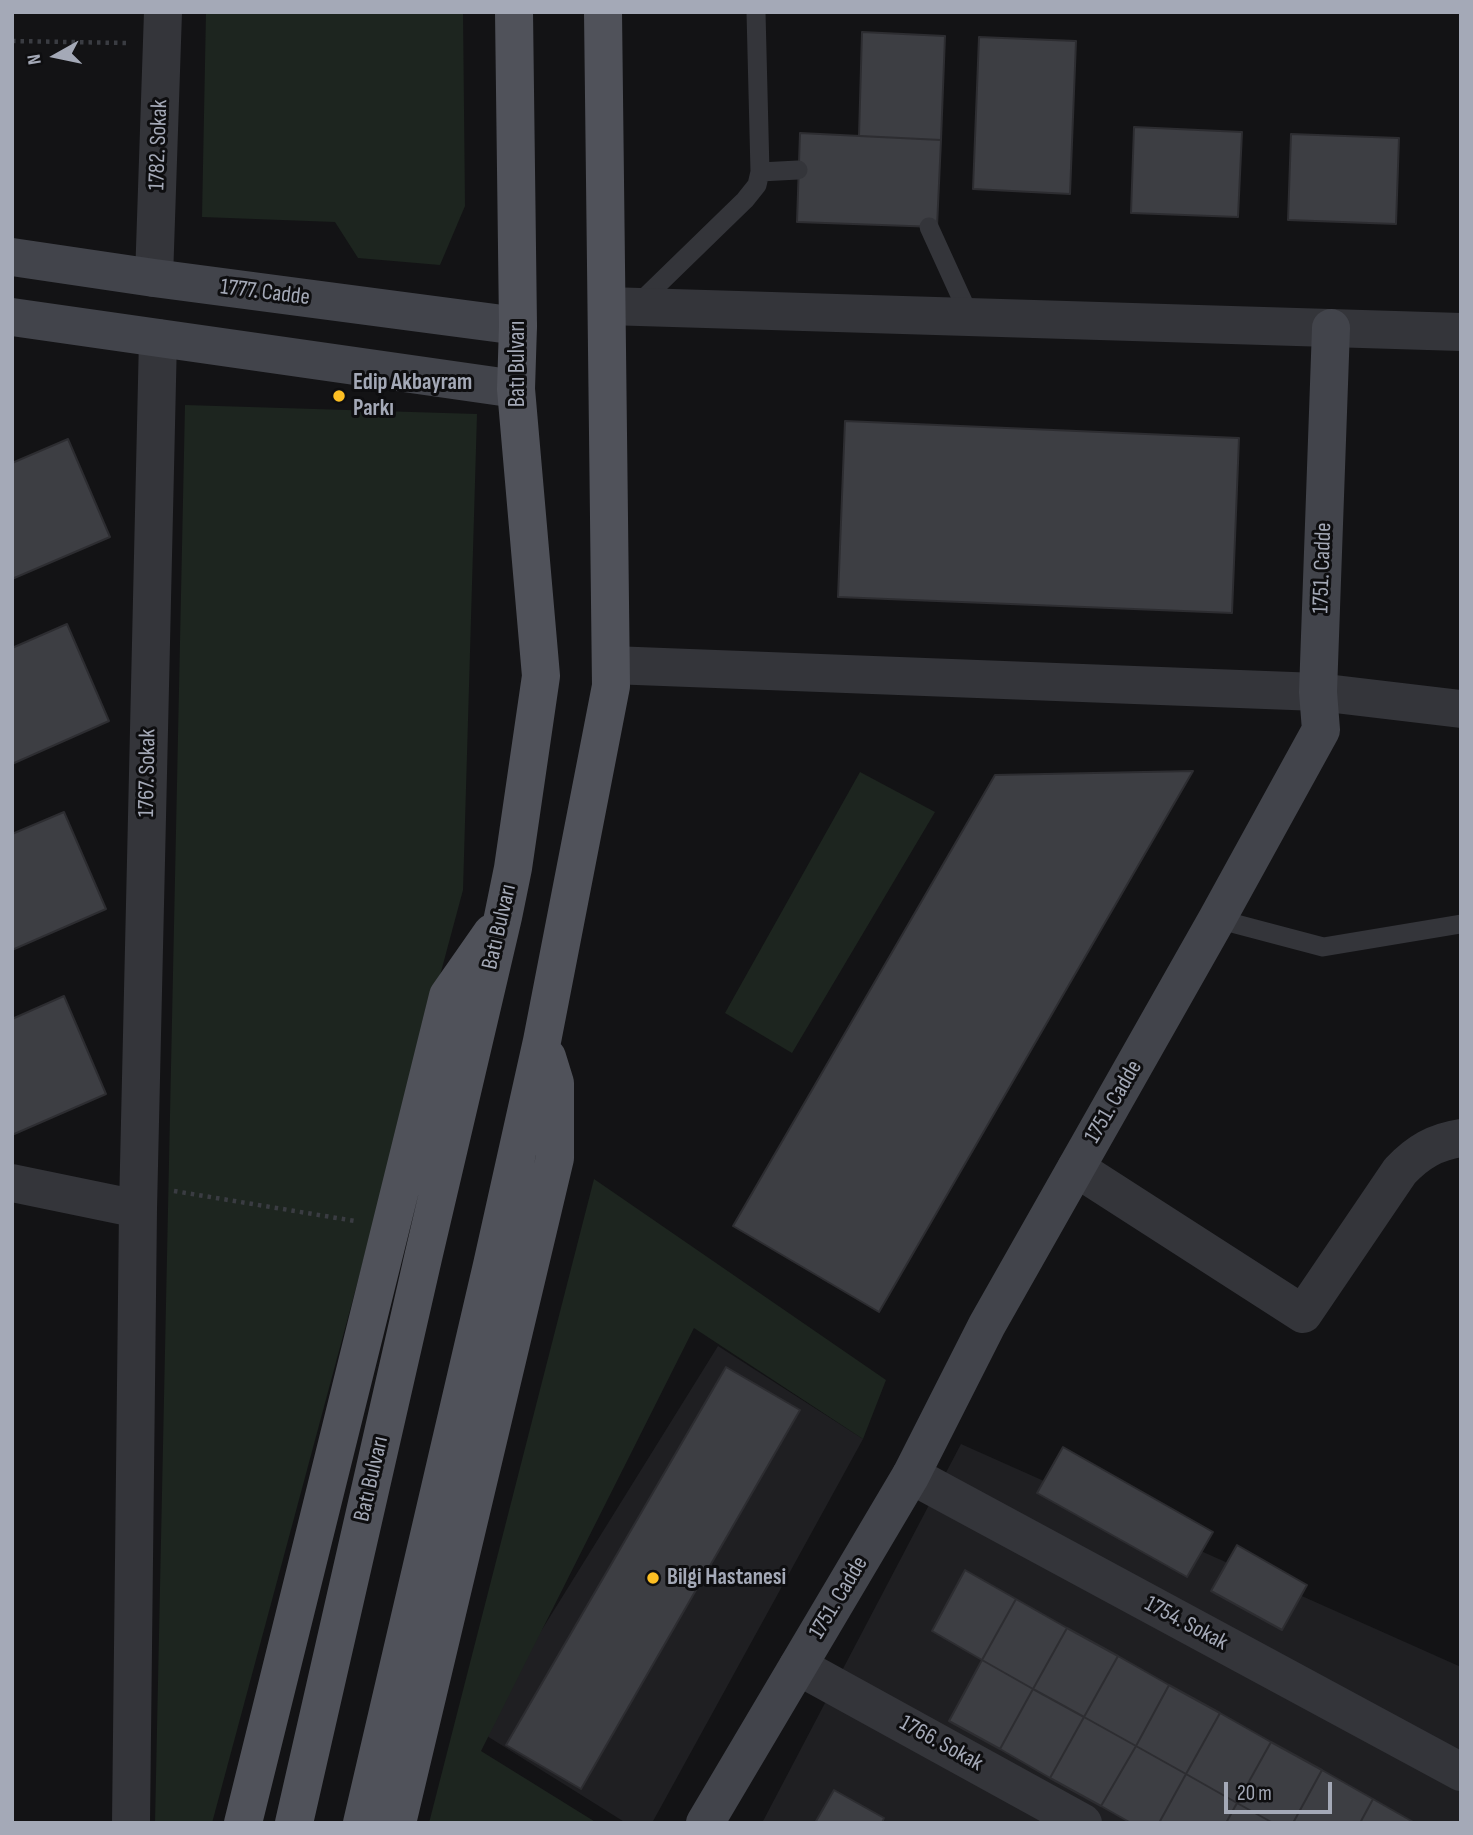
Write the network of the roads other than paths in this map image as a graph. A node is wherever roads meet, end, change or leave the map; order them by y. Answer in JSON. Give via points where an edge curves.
{"nodes":[{"id":1,"x":514,"y":12,"type":"edge"},
{"id":2,"x":603,"y":12,"type":"edge"},
{"id":3,"x":756,"y":12,"type":"edge"},
{"id":4,"x":162,"y":28,"type":"edge"},
{"id":5,"x":798,"y":170,"type":"dead end"},
{"id":6,"x":760,"y":172,"type":"junction"},
{"id":7,"x":929,"y":227,"type":"dead end"},
{"id":8,"x":12,"y":257,"type":"edge"},
{"id":9,"x":155,"y":278,"type":"junction"},
{"id":10,"x":621,"y":307,"type":"junction"},
{"id":11,"x":12,"y":317,"type":"edge"},
{"id":12,"x":970,"y":317,"type":"junction"},
{"id":13,"x":518,"y":326,"type":"junction"},
{"id":14,"x":1331,"y":328,"type":"junction"},
{"id":15,"x":1461,"y":332,"type":"edge"},
{"id":16,"x":158,"y":338,"type":"junction"},
{"id":17,"x":516,"y":389,"type":"junction"},
{"id":18,"x":611,"y":665,"type":"junction"},
{"id":19,"x":1318,"y":692,"type":"junction"},
{"id":20,"x":1461,"y":709,"type":"edge"},
{"id":21,"x":503,"y":917,"type":"junction"},
{"id":22,"x":1217,"y":919,"type":"junction"},
{"id":23,"x":1461,"y":924,"type":"edge"},
{"id":24,"x":542,"y":1041,"type":"junction"},
{"id":25,"x":1461,"y":1138,"type":"edge"},
{"id":26,"x":1076,"y":1168,"type":"junction"},
{"id":27,"x":12,"y":1183,"type":"edge"},
{"id":28,"x":138,"y":1197,"type":"junction"},
{"id":29,"x":911,"y":1475,"type":"junction"},
{"id":30,"x":798,"y":1666,"type":"junction"},
{"id":31,"x":1461,"y":1772,"type":"edge"},
{"id":32,"x":131,"y":1823,"type":"edge"},
{"id":33,"x":243,"y":1823,"type":"edge"},
{"id":34,"x":294,"y":1823,"type":"edge"},
{"id":35,"x":362,"y":1823,"type":"edge"},
{"id":36,"x":397,"y":1823,"type":"edge"},
{"id":37,"x":705,"y":1823,"type":"edge"},
{"id":38,"x":1083,"y":1823,"type":"edge"}],
"edges":[{"from":1,"to":13,"type":"main road","name":"Batı Bulvarı"},
{"from":2,"to":10,"type":"main road"},
{"from":3,"to":6,"type":"lane"},
{"from":4,"to":9,"type":"street","name":"1782. Sokak"},
{"from":5,"to":6,"type":"lane"},
{"from":6,"to":10,"type":"lane","via":[[745,200]]},
{"from":7,"to":12,"type":"lane"},
{"from":8,"to":9,"type":"main road","name":"1777. Cadde"},
{"from":9,"to":13,"type":"main road","name":"1777. Cadde"},
{"from":10,"to":12,"type":"street"},
{"from":10,"to":18,"type":"main road"},
{"from":11,"to":16,"type":"main road"},
{"from":12,"to":14,"type":"street"},
{"from":13,"to":17,"type":"main road","name":"Batı Bulvarı"},
{"from":14,"to":15,"type":"street"},
{"from":14,"to":19,"type":"main road","name":"1751. Cadde"},
{"from":16,"to":17,"type":"main road"},
{"from":16,"to":28,"type":"street","name":"1767. Sokak"},
{"from":17,"to":21,"type":"main road","name":"Batı Bulvarı","via":[[541,677]]},
{"from":18,"to":19,"type":"street"},
{"from":18,"to":24,"type":"main road","via":[[611,686]]},
{"from":19,"to":20,"type":"street"},
{"from":19,"to":22,"type":"main road","name":"1751. Cadde","via":[[1321,730]]},
{"from":21,"to":33,"type":"main road","via":[[448,996]]},
{"from":21,"to":34,"type":"main road","name":"Batı Bulvarı"},
{"from":22,"to":23,"type":"lane","via":[[1323,947]]},
{"from":22,"to":26,"type":"main road","name":"1751. Cadde"},
{"from":24,"to":35,"type":"main road"},
{"from":24,"to":36,"type":"main road","via":[[555,1083],[555,1158]]},
{"from":25,"to":26,"type":"street","via":[[1430,1146],[1400,1171],[1303,1314]]},
{"from":26,"to":29,"type":"main road","name":"1751. Cadde","via":[[987,1325]]},
{"from":27,"to":28,"type":"street"},
{"from":28,"to":32,"type":"street","name":"1767. Sokak"},
{"from":29,"to":30,"type":"main road","name":"1751. Cadde"},
{"from":29,"to":31,"type":"street","name":"1754. Sokak"},
{"from":30,"to":37,"type":"main road","name":"1751. Cadde"},
{"from":30,"to":38,"type":"street","name":"1766. Sokak"}]}
